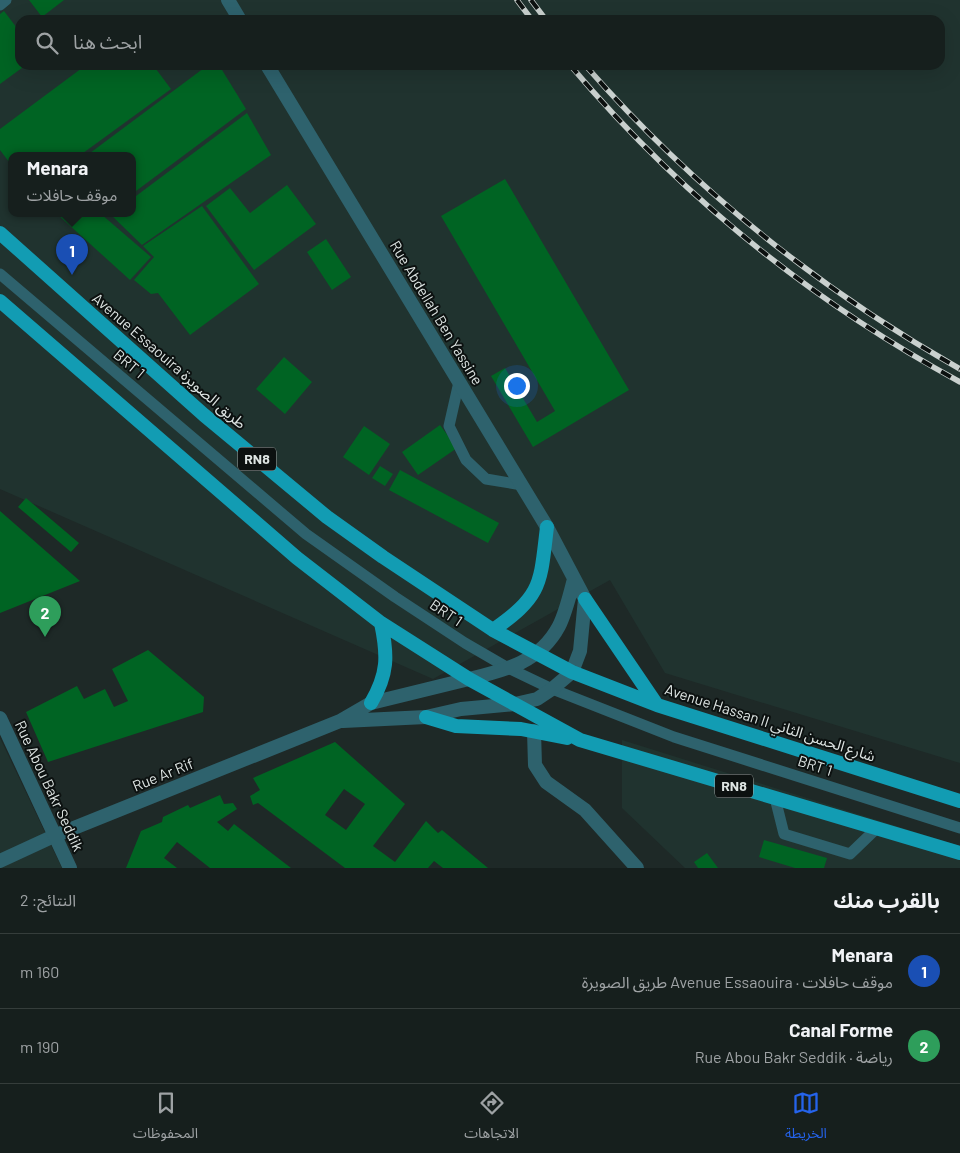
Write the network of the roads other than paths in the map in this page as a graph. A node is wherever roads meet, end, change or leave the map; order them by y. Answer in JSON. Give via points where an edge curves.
{"nodes":[{"id":1,"x":6,"y":0,"type":"edge"},
{"id":2,"x":228,"y":0,"type":"edge"},
{"id":3,"x":0,"y":5,"type":"edge"},
{"id":4,"x":237,"y":15,"type":"edge"},
{"id":5,"x":270,"y":70,"type":"edge"},
{"id":6,"x":0,"y":232,"type":"edge"},
{"id":7,"x":0,"y":274,"type":"edge"},
{"id":8,"x":0,"y":301,"type":"edge"},
{"id":9,"x":459,"y":382,"type":"junction"},
{"id":10,"x":522,"y":485,"type":"junction"},
{"id":11,"x":547,"y":527,"type":"junction"},
{"id":12,"x":574,"y":579,"type":"junction"},
{"id":13,"x":585,"y":599,"type":"junction"},
{"id":14,"x":381,"y":623,"type":"junction"},
{"id":15,"x":493,"y":630,"type":"junction"},
{"id":16,"x":537,"y":655,"type":"junction"},
{"id":17,"x":508,"y":668,"type":"junction"},
{"id":18,"x":572,"y":672,"type":"junction"},
{"id":19,"x":470,"y":679,"type":"junction"},
{"id":20,"x":552,"y":689,"type":"junction"},
{"id":21,"x":371,"y":703,"type":"junction"},
{"id":22,"x":515,"y":704,"type":"junction"},
{"id":23,"x":657,"y":704,"type":"junction"},
{"id":24,"x":426,"y":717,"type":"junction"},
{"id":25,"x":0,"y":718,"type":"edge"},
{"id":26,"x":340,"y":721,"type":"junction"},
{"id":27,"x":534,"y":731,"type":"junction"},
{"id":28,"x":580,"y":740,"type":"junction"},
{"id":29,"x":775,"y":798,"type":"junction"},
{"id":30,"x":960,"y":801,"type":"edge"},
{"id":31,"x":877,"y":828,"type":"junction"},
{"id":32,"x":960,"y":828,"type":"edge"},
{"id":33,"x":54,"y":836,"type":"junction"},
{"id":34,"x":960,"y":853,"type":"edge"},
{"id":35,"x":0,"y":861,"type":"edge"},
{"id":36,"x":70,"y":868,"type":"edge"},
{"id":37,"x":637,"y":868,"type":"edge"}],
"edges":[{"from":1,"to":3,"type":"lane"},
{"from":2,"to":4,"type":"street"},
{"from":5,"to":9,"type":"street","name":"Rue Abdellah Ben Yassine"},
{"from":6,"to":15,"type":"main road","name":"Avenue Essaouira طريق الصويرة","number":"RN8","via":[[204,415],[327,516]]},
{"from":7,"to":17,"type":"lane","name":"BRT 1","via":[[306,534],[410,607]]},
{"from":8,"to":14,"type":"main road","number":"RN8","via":[[297,558]]},
{"from":9,"to":10,"type":"street","name":"Rue Abdellah Ben Yassine"},
{"from":9,"to":10,"type":"lane","via":[[449,426],[466,460],[486,478]]},
{"from":10,"to":11,"type":"street","name":"Rue Abdellah Ben Yassine"},
{"from":11,"to":12,"type":"street","name":"Rue Abdellah Ben Yassine"},
{"from":11,"to":15,"type":"main road","via":[[536,590],[527,603]]},
{"from":12,"to":13,"type":"street","name":"Rue Abdellah Ben Yassine"},
{"from":12,"to":16,"type":"street","via":[[559,626]]},
{"from":13,"to":18,"type":"street","via":[[580,651]]},
{"from":13,"to":23,"type":"main road"},
{"from":14,"to":19,"type":"main road","number":"RN8"},
{"from":14,"to":21,"type":"main road","via":[[387,662],[382,682]]},
{"from":15,"to":16,"type":"main road","name":"Avenue Essaouira طريق الصويرة","number":"RN8"},
{"from":16,"to":17,"type":"street","name":"Rue Ar Rif"},
{"from":16,"to":18,"type":"main road","name":"Avenue Essaouira طريق الصويرة","number":"RN8"},
{"from":17,"to":19,"type":"street","name":"Rue Ar Rif"},
{"from":17,"to":20,"type":"lane","name":"BRT 1"},
{"from":18,"to":20,"type":"street","name":"Rue Ar Rif"},
{"from":18,"to":23,"type":"main road","name":"Avenue Hassan II شارع الحسن الثاني","number":"RN8"},
{"from":19,"to":21,"type":"street","name":"Rue Ar Rif"},
{"from":19,"to":22,"type":"main road","number":"RN8"},
{"from":20,"to":22,"type":"street","name":"Rue Ar Rif","via":[[537,698]]},
{"from":20,"to":32,"type":"lane","name":"BRT 1","via":[[674,737]]},
{"from":21,"to":26,"type":"street","name":"Rue Ar Rif"},
{"from":22,"to":24,"type":"street","name":"Rue Ar Rif","via":[[462,709]]},
{"from":22,"to":28,"type":"main road","number":"RN8"},
{"from":23,"to":30,"type":"main road","name":"Avenue Hassan II شارع الحسن الثاني","number":"RN8"},
{"from":24,"to":26,"type":"street","name":"Rue Ar Rif"},
{"from":24,"to":27,"type":"main road","via":[[456,726]]},
{"from":25,"to":33,"type":"street","name":"Rue Abou Bakr Seddik"},
{"from":26,"to":33,"type":"street","name":"Rue Ar Rif"},
{"from":27,"to":28,"type":"main road"},
{"from":27,"to":37,"type":"street","via":[[535,765],[546,782],[584,810]]},
{"from":28,"to":29,"type":"main road","number":"RN8"},
{"from":29,"to":31,"type":"main road","number":"RN8"},
{"from":29,"to":31,"type":"lane","via":[[784,834],[850,854]]},
{"from":31,"to":34,"type":"main road","number":"RN8"},
{"from":33,"to":35,"type":"street","name":"Rue Ar Rif"},
{"from":33,"to":36,"type":"street","name":"Rue Abou Bakr Seddik"}]}
